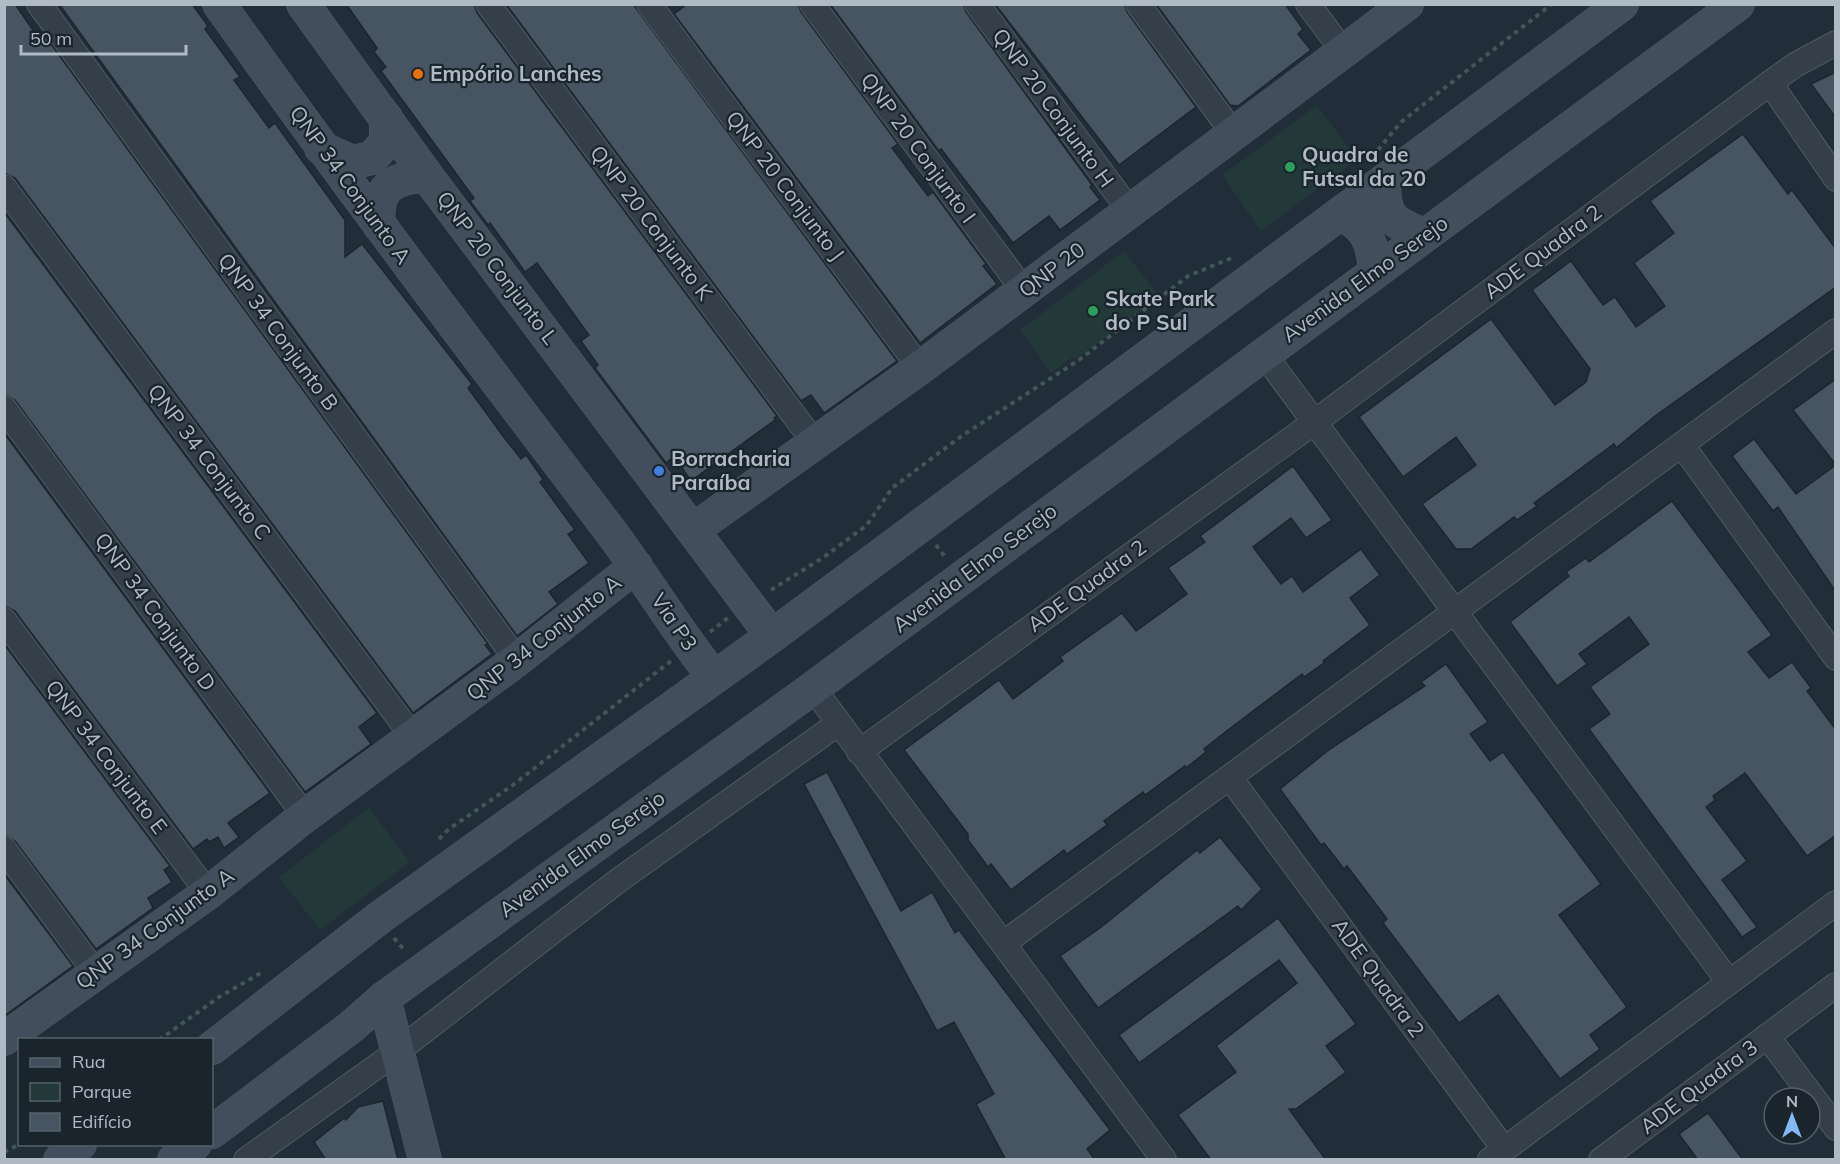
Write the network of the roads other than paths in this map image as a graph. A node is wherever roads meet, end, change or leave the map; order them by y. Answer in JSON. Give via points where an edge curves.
{"nodes":[{"id":1,"x":39,"y":4,"type":"edge"},
{"id":2,"x":219,"y":4,"type":"edge"},
{"id":3,"x":303,"y":4,"type":"edge"},
{"id":4,"x":488,"y":4,"type":"edge"},
{"id":5,"x":649,"y":4,"type":"edge"},
{"id":6,"x":812,"y":4,"type":"edge"},
{"id":7,"x":977,"y":4,"type":"edge"},
{"id":8,"x":1138,"y":4,"type":"edge"},
{"id":9,"x":1308,"y":4,"type":"edge"},
{"id":10,"x":1407,"y":4,"type":"edge"},
{"id":11,"x":1622,"y":4,"type":"edge"},
{"id":12,"x":1738,"y":4,"type":"edge"},
{"id":13,"x":1836,"y":43,"type":"edge"},
{"id":14,"x":1343,"y":51,"type":"junction"},
{"id":15,"x":1770,"y":83,"type":"junction"},
{"id":16,"x":386,"y":118,"type":"junction"},
{"id":17,"x":1233,"y":133,"type":"junction"},
{"id":18,"x":321,"y":148,"type":"junction"},
{"id":19,"x":1380,"y":167,"type":"junction"},
{"id":20,"x":427,"y":176,"type":"junction"},
{"id":21,"x":1836,"y":179,"type":"edge"},
{"id":22,"x":4,"y":187,"type":"edge"},
{"id":23,"x":1130,"y":211,"type":"junction"},
{"id":24,"x":1340,"y":214,"type":"junction"},
{"id":25,"x":379,"y":225,"type":"junction"},
{"id":26,"x":1424,"y":235,"type":"junction"},
{"id":27,"x":1375,"y":272,"type":"junction"},
{"id":28,"x":1024,"y":291,"type":"junction"},
{"id":29,"x":1836,"y":331,"type":"edge"},
{"id":30,"x":1264,"y":354,"type":"junction"},
{"id":31,"x":921,"y":368,"type":"junction"},
{"id":32,"x":4,"y":408,"type":"edge"},
{"id":33,"x":1316,"y":421,"type":"junction"},
{"id":34,"x":814,"y":442,"type":"junction"},
{"id":35,"x":1682,"y":446,"type":"junction"},
{"id":36,"x":693,"y":530,"type":"junction"},
{"id":37,"x":636,"y":566,"type":"junction"},
{"id":38,"x":1456,"y":611,"type":"junction"},
{"id":39,"x":4,"y":620,"type":"edge"},
{"id":40,"x":771,"y":636,"type":"junction"},
{"id":41,"x":1836,"y":658,"type":"edge"},
{"id":42,"x":517,"y":660,"type":"junction"},
{"id":43,"x":713,"y":676,"type":"junction"},
{"id":44,"x":813,"y":688,"type":"junction"},
{"id":45,"x":839,"y":723,"type":"junction"},
{"id":46,"x":414,"y":737,"type":"junction"},
{"id":47,"x":859,"y":752,"type":"junction"},
{"id":48,"x":1231,"y":779,"type":"junction"},
{"id":49,"x":305,"y":816,"type":"junction"},
{"id":50,"x":4,"y":849,"type":"edge"},
{"id":51,"x":208,"y":893,"type":"junction"},
{"id":52,"x":1836,"y":903,"type":"edge"},
{"id":53,"x":1004,"y":943,"type":"junction"},
{"id":54,"x":95,"y":972,"type":"junction"},
{"id":55,"x":1729,"y":982,"type":"junction"},
{"id":56,"x":1836,"y":985,"type":"edge"},
{"id":57,"x":384,"y":998,"type":"junction"},
{"id":58,"x":1767,"y":1036,"type":"junction"},
{"id":59,"x":4,"y":1039,"type":"edge"},
{"id":60,"x":213,"y":1047,"type":"edge"},
{"id":61,"x":398,"y":1051,"type":"junction"},
{"id":62,"x":1836,"y":1128,"type":"edge"},
{"id":63,"x":213,"y":1129,"type":"edge"},
{"id":64,"x":78,"y":1146,"type":"edge"},
{"id":65,"x":191,"y":1146,"type":"edge"},
{"id":66,"x":1497,"y":1154,"type":"edge"},
{"id":67,"x":60,"y":1160,"type":"edge"},
{"id":68,"x":173,"y":1160,"type":"edge"},
{"id":69,"x":246,"y":1160,"type":"edge"},
{"id":70,"x":425,"y":1160,"type":"edge"},
{"id":71,"x":1164,"y":1160,"type":"edge"},
{"id":72,"x":1601,"y":1160,"type":"edge"}],
"edges":[{"from":1,"to":42,"type":"street","name":"QNP 34 Conjunto B"},
{"from":2,"to":18,"type":"main road","name":"QNP 34 Conjunto A"},
{"from":3,"to":16,"type":"main road","name":"QNP 20 Conjunto L"},
{"from":4,"to":34,"type":"street","name":"QNP 20 Conjunto K"},
{"from":5,"to":31,"type":"street","name":"QNP 20 Conjunto J"},
{"from":6,"to":28,"type":"street","name":"QNP 20 Conjunto I"},
{"from":7,"to":23,"type":"street","name":"QNP 20 Conjunto H"},
{"from":8,"to":17,"type":"street"},
{"from":9,"to":14,"type":"street"},
{"from":10,"to":14,"type":"main road","name":"QNP 20"},
{"from":11,"to":19,"type":"main road"},
{"from":12,"to":26,"type":"main road","name":"Avenida Elmo Serejo"},
{"from":13,"to":15,"type":"street","name":"ADE Quadra 2"},
{"from":14,"to":17,"type":"main road","name":"QNP 20"},
{"from":15,"to":21,"type":"street"},
{"from":15,"to":33,"type":"street","name":"ADE Quadra 2"},
{"from":16,"to":18,"type":"main road","via":[[386,142],[372,158],[353,162]]},
{"from":16,"to":20,"type":"main road","name":"QNP 20 Conjunto L"},
{"from":17,"to":23,"type":"main road","name":"QNP 20"},
{"from":18,"to":25,"type":"main road","name":"QNP 34 Conjunto A"},
{"from":19,"to":24,"type":"main road"},
{"from":19,"to":26,"type":"main road","via":[[1384,205],[1399,225]]},
{"from":20,"to":25,"type":"main road","via":[[397,181],[382,193],[377,206]]},
{"from":20,"to":36,"type":"main road","name":"QNP 20 Conjunto L"},
{"from":22,"to":46,"type":"street","name":"QNP 34 Conjunto C"},
{"from":23,"to":28,"type":"main road","name":"QNP 20"},
{"from":24,"to":27,"type":"main road","via":[[1355,220],[1367,234],[1374,251]]},
{"from":24,"to":40,"type":"main road"},
{"from":25,"to":37,"type":"main road","name":"QNP 34 Conjunto A"},
{"from":26,"to":27,"type":"main road","name":"Avenida Elmo Serejo"},
{"from":27,"to":30,"type":"main road","name":"Avenida Elmo Serejo"},
{"from":28,"to":31,"type":"main road","name":"QNP 20"},
{"from":29,"to":35,"type":"street"},
{"from":30,"to":33,"type":"street"},
{"from":30,"to":44,"type":"main road","name":"Avenida Elmo Serejo"},
{"from":31,"to":34,"type":"main road","name":"QNP 20"},
{"from":32,"to":49,"type":"street","name":"QNP 34 Conjunto D"},
{"from":33,"to":38,"type":"street"},
{"from":33,"to":47,"type":"street","name":"ADE Quadra 2"},
{"from":34,"to":36,"type":"main road","name":"QNP 20"},
{"from":35,"to":38,"type":"street"},
{"from":35,"to":41,"type":"street"},
{"from":36,"to":40,"type":"main road"},
{"from":37,"to":42,"type":"main road","name":"QNP 34 Conjunto A"},
{"from":37,"to":43,"type":"main road","name":"Via P3"},
{"from":38,"to":48,"type":"street"},
{"from":38,"to":55,"type":"street"},
{"from":39,"to":51,"type":"street","name":"QNP 34 Conjunto E"},
{"from":40,"to":43,"type":"main road"},
{"from":42,"to":46,"type":"main road","name":"QNP 34 Conjunto A"},
{"from":43,"to":60,"type":"main road","via":[[379,918]]},
{"from":44,"to":45,"type":"street"},
{"from":44,"to":57,"type":"main road","name":"Avenida Elmo Serejo"},
{"from":45,"to":47,"type":"street"},
{"from":45,"to":61,"type":"street","via":[[619,880]]},
{"from":46,"to":49,"type":"main road","name":"QNP 34 Conjunto A"},
{"from":47,"to":53,"type":"street"},
{"from":48,"to":53,"type":"street"},
{"from":48,"to":66,"type":"street","name":"ADE Quadra 2"},
{"from":49,"to":51,"type":"main road","name":"QNP 34 Conjunto A"},
{"from":50,"to":54,"type":"street"},
{"from":51,"to":54,"type":"main road","name":"QNP 34 Conjunto A"},
{"from":52,"to":55,"type":"street","name":"ADE Quadra 2"},
{"from":53,"to":71,"type":"street"},
{"from":54,"to":59,"type":"main road","name":"QNP 34 Conjunto A"},
{"from":55,"to":66,"type":"street","name":"ADE Quadra 2"},
{"from":56,"to":58,"type":"street","name":"ADE Quadra 3"},
{"from":57,"to":61,"type":"main road"},
{"from":57,"to":63,"type":"main road","name":"Avenida Elmo Serejo"},
{"from":58,"to":62,"type":"street","name":"ADE Quadra 3"},
{"from":58,"to":72,"type":"street","name":"ADE Quadra 3"},
{"from":61,"to":69,"type":"street"},
{"from":61,"to":70,"type":"main road"},
{"from":64,"to":67,"type":"main road"},
{"from":65,"to":68,"type":"main road","name":"Avenida Elmo Serejo"}]}
